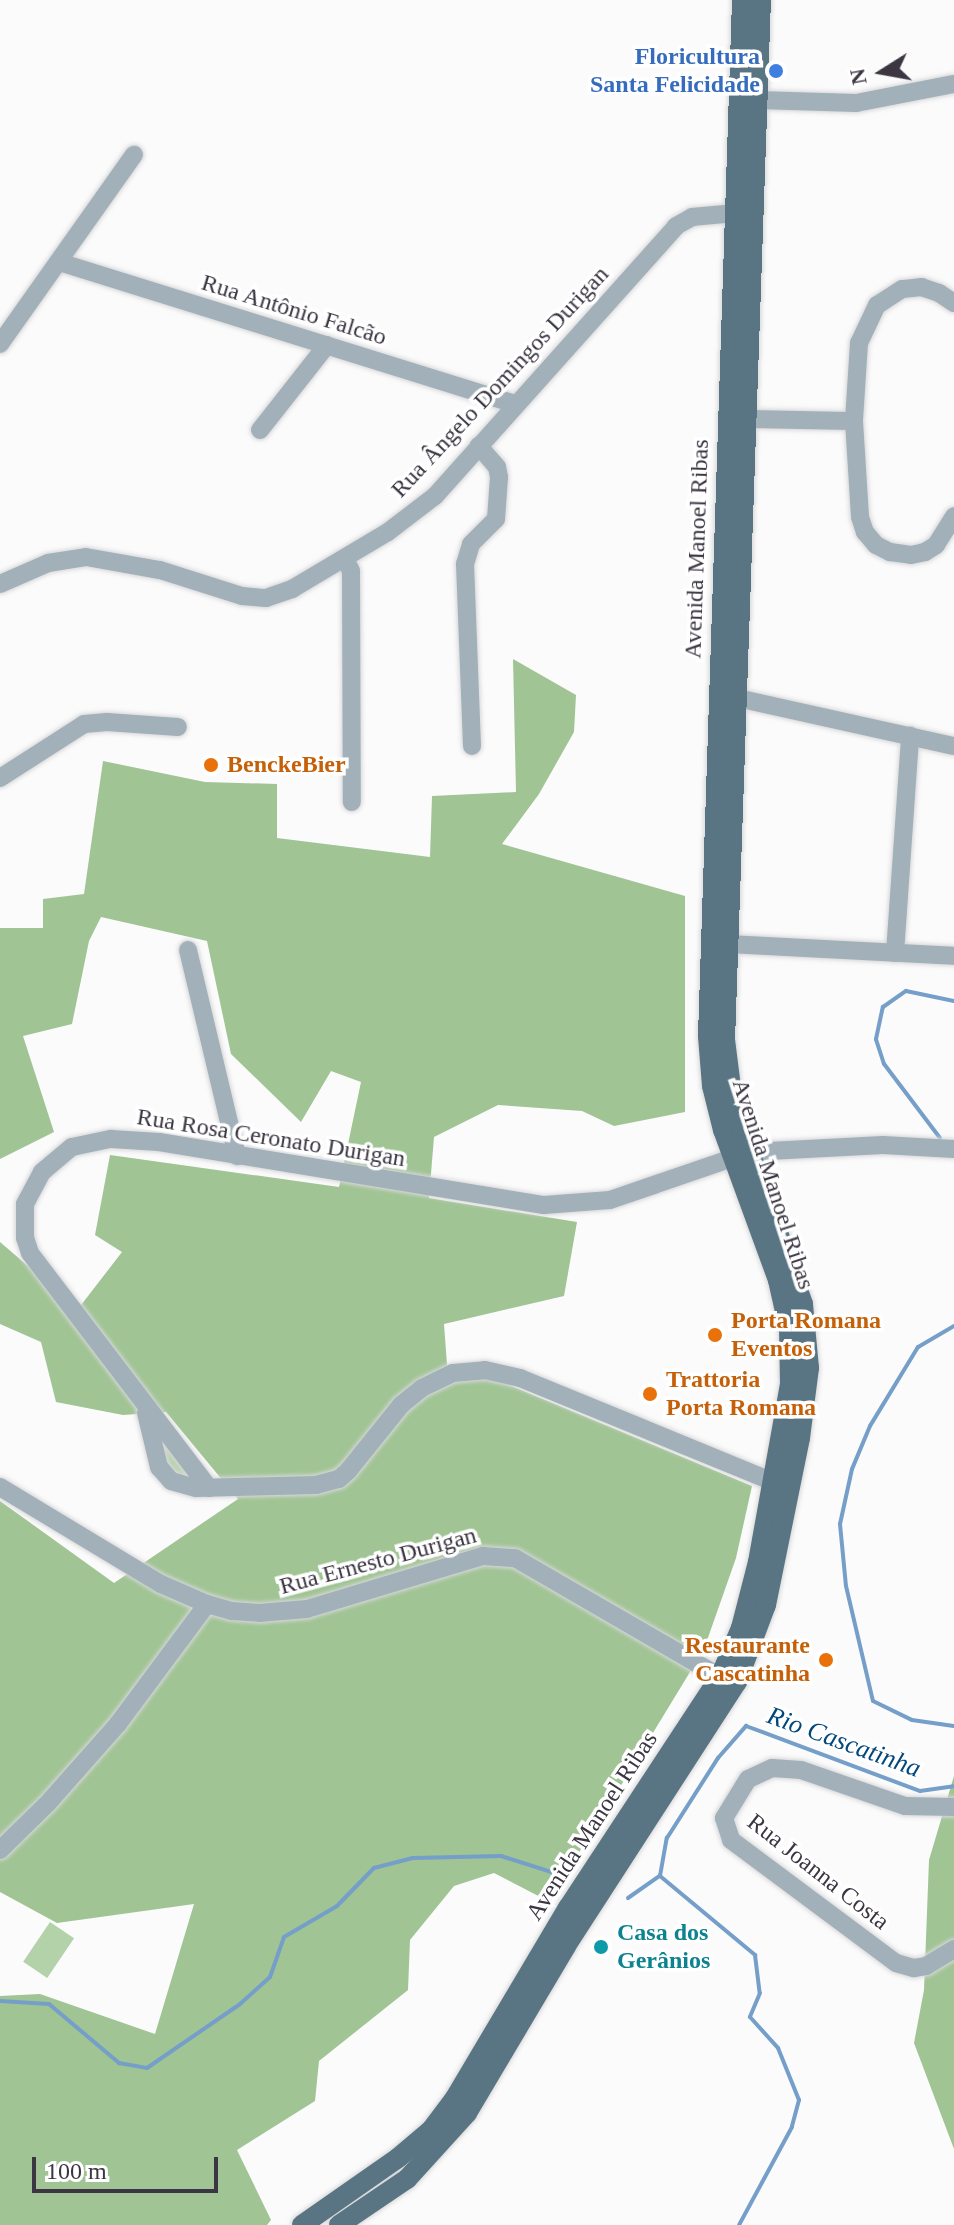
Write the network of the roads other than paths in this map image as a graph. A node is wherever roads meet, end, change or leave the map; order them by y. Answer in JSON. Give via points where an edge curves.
{"nodes":[{"id":1,"x":742,"y":0,"type":"edge"},
{"id":2,"x":761,"y":0,"type":"edge"},
{"id":3,"x":954,"y":84,"type":"edge"},
{"id":4,"x":758,"y":100,"type":"junction"},
{"id":5,"x":134,"y":155,"type":"dead end"},
{"id":6,"x":744,"y":212,"type":"junction"},
{"id":7,"x":59,"y":262,"type":"junction"},
{"id":8,"x":954,"y":303,"type":"edge"},
{"id":9,"x":0,"y":344,"type":"edge"},
{"id":10,"x":327,"y":345,"type":"junction"},
{"id":11,"x":729,"y":366,"type":"junction"},
{"id":12,"x":515,"y":404,"type":"junction"},
{"id":13,"x":746,"y":419,"type":"junction"},
{"id":14,"x":854,"y":421,"type":"junction"},
{"id":15,"x":260,"y":430,"type":"dead end"},
{"id":16,"x":727,"y":442,"type":"junction"},
{"id":17,"x":479,"y":446,"type":"junction"},
{"id":18,"x":744,"y":495,"type":"junction"},
{"id":19,"x":954,"y":516,"type":"edge"},
{"id":20,"x":345,"y":559,"type":"junction"},
{"id":21,"x":0,"y":584,"type":"edge"},
{"id":22,"x":719,"y":666,"type":"junction"},
{"id":23,"x":737,"y":698,"type":"junction"},
{"id":24,"x":718,"y":710,"type":"junction"},
{"id":25,"x":178,"y":727,"type":"dead end"},
{"id":26,"x":735,"y":732,"type":"junction"},
{"id":27,"x":910,"y":736,"type":"junction"},
{"id":28,"x":472,"y":746,"type":"dead end"},
{"id":29,"x":954,"y":746,"type":"edge"},
{"id":30,"x":0,"y":778,"type":"edge"},
{"id":31,"x":352,"y":802,"type":"dead end"},
{"id":32,"x":712,"y":896,"type":"junction"},
{"id":33,"x":728,"y":944,"type":"junction"},
{"id":34,"x":188,"y":950,"type":"dead end"},
{"id":35,"x":895,"y":953,"type":"junction"},
{"id":36,"x":954,"y":956,"type":"edge"},
{"id":37,"x":709,"y":969,"type":"junction"},
{"id":38,"x":726,"y":1016,"type":"junction"},
{"id":39,"x":950,"y":1149,"type":"edge"},
{"id":40,"x":741,"y":1155,"type":"junction"},
{"id":41,"x":237,"y":1156,"type":"junction"},
{"id":42,"x":142,"y":1402,"type":"junction"},
{"id":43,"x":773,"y":1482,"type":"junction"},
{"id":44,"x":0,"y":1487,"type":"edge"},
{"id":45,"x":209,"y":1488,"type":"junction"},
{"id":46,"x":784,"y":1523,"type":"junction"},
{"id":47,"x":207,"y":1604,"type":"junction"},
{"id":48,"x":728,"y":1680,"type":"junction"},
{"id":49,"x":954,"y":1807,"type":"edge"},
{"id":50,"x":0,"y":1850,"type":"edge"},
{"id":51,"x":568,"y":1908,"type":"junction"},
{"id":52,"x":578,"y":1927,"type":"junction"},
{"id":53,"x":560,"y":1940,"type":"junction"},
{"id":54,"x":954,"y":1949,"type":"edge"},
{"id":55,"x":302,"y":2225,"type":"edge"},
{"id":56,"x":339,"y":2225,"type":"edge"}],
"edges":[{"from":1,"to":6,"type":"main road","name":"Avenida Manoel Ribas"},
{"from":2,"to":4,"type":"main road","name":"Avenida Manoel Ribas"},
{"from":3,"to":4,"type":"street","via":[[878,101]]},
{"from":4,"to":6,"type":"main road","name":"Avenida Manoel Ribas"},
{"from":5,"to":7,"type":"street"},
{"from":6,"to":11,"type":"main road","name":"Avenida Manoel Ribas"},
{"from":6,"to":12,"type":"street","name":"Rua Ângelo Domingos Durigan","via":[[692,217],[676,226]]},
{"from":6,"to":13,"type":"main road","name":"Avenida Manoel Ribas"},
{"from":7,"to":9,"type":"street"},
{"from":7,"to":10,"type":"street","name":"Rua Antônio Falcão"},
{"from":8,"to":14,"type":"street","via":[[922,287],[902,289],[877,305],[859,343]]},
{"from":10,"to":12,"type":"street","name":"Rua Antônio Falcão"},
{"from":10,"to":15,"type":"street"},
{"from":11,"to":13,"type":"main road","via":[[735,405]]},
{"from":11,"to":16,"type":"main road","name":"Avenida Manoel Ribas"},
{"from":12,"to":17,"type":"street","name":"Rua Ângelo Domingos Durigan"},
{"from":13,"to":14,"type":"street"},
{"from":13,"to":18,"type":"main road","name":"Avenida Manoel Ribas"},
{"from":14,"to":19,"type":"street","via":[[860,517],[876,545],[890,552],[925,552],[936,545]]},
{"from":16,"to":18,"type":"main road","via":[[737,449]]},
{"from":16,"to":22,"type":"main road","name":"Avenida Manoel Ribas"},
{"from":17,"to":20,"type":"street","name":"Rua Ângelo Domingos Durigan","via":[[421,509]]},
{"from":17,"to":28,"type":"street","via":[[499,477],[496,519],[471,544],[465,564]]},
{"from":18,"to":23,"type":"main road","name":"Avenida Manoel Ribas"},
{"from":20,"to":21,"type":"street","name":"Rua Ângelo Domingos Durigan","via":[[266,598],[242,596],[132,563],[86,557],[48,563]]},
{"from":20,"to":31,"type":"street","via":[[351,571]]},
{"from":22,"to":23,"type":"main road","via":[[727,691]]},
{"from":22,"to":24,"type":"main road","name":"Avenida Manoel Ribas"},
{"from":23,"to":26,"type":"main road","name":"Avenida Manoel Ribas"},
{"from":23,"to":27,"type":"street"},
{"from":24,"to":26,"type":"main road","via":[[727,715]]},
{"from":24,"to":32,"type":"main road","name":"Avenida Manoel Ribas"},
{"from":25,"to":30,"type":"street","via":[[84,724]]},
{"from":26,"to":33,"type":"main road","name":"Avenida Manoel Ribas"},
{"from":27,"to":29,"type":"street"},
{"from":27,"to":35,"type":"street"},
{"from":32,"to":33,"type":"main road","via":[[715,928]]},
{"from":32,"to":37,"type":"main road","name":"Avenida Manoel Ribas"},
{"from":33,"to":35,"type":"street"},
{"from":33,"to":38,"type":"main road","name":"Avenida Manoel Ribas"},
{"from":34,"to":41,"type":"street"},
{"from":35,"to":36,"type":"street"},
{"from":37,"to":38,"type":"main road","via":[[719,974]]},
{"from":37,"to":40,"type":"main road","name":"Avenida Manoel Ribas","via":[[709,1063],[717,1110]]},
{"from":38,"to":40,"type":"main road","name":"Avenida Manoel Ribas","via":[[729,1084]]},
{"from":39,"to":40,"type":"street","name":"Rua Rosa Ceronato Durigan","via":[[865,1146]]},
{"from":40,"to":41,"type":"street","name":"Rua Rosa Ceronato Durigan","via":[[610,1200],[544,1205]]},
{"from":40,"to":43,"type":"main road","name":"Avenida Manoel Ribas","via":[[789,1329],[790,1384]]},
{"from":40,"to":46,"type":"main road","name":"Avenida Manoel Ribas","via":[[800,1289],[809,1346],[805,1411]]},
{"from":41,"to":42,"type":"street","name":"Rua Rosa Ceronato Durigan","via":[[134,1139],[91,1141],[55,1159],[25,1204],[25,1238],[38,1267]]},
{"from":42,"to":45,"type":"street","name":"Rua Rosa Ceronato Durigan"},
{"from":42,"to":45,"type":"street","via":[[164,1475],[182,1486]]},
{"from":43,"to":45,"type":"street","via":[[520,1378],[485,1370],[453,1373],[422,1388],[401,1405],[339,1479],[316,1485]]},
{"from":43,"to":46,"type":"main road","via":[[781,1488]]},
{"from":43,"to":48,"type":"main road","name":"Avenida Manoel Ribas"},
{"from":44,"to":47,"type":"street","name":"Rua Ernesto Durigan","via":[[161,1584]]},
{"from":46,"to":48,"type":"main road","name":"Avenida Manoel Ribas","via":[[760,1627]]},
{"from":47,"to":48,"type":"street","name":"Rua Ernesto Durigan","via":[[259,1613],[307,1609],[465,1560],[501,1555],[526,1564]]},
{"from":47,"to":50,"type":"street","via":[[110,1734]]},
{"from":48,"to":51,"type":"main road","name":"Avenida Manoel Ribas"},
{"from":48,"to":52,"type":"main road","name":"Avenida Manoel Ribas"},
{"from":49,"to":54,"type":"street","name":"Rua Joanna Costa","via":[[905,1806],[801,1770],[772,1768],[748,1779],[724,1818],[731,1840],[896,1963],[926,1966]]},
{"from":51,"to":52,"type":"main road"},
{"from":51,"to":53,"type":"main road","name":"Avenida Manoel Ribas"},
{"from":52,"to":53,"type":"main road","name":"Avenida Manoel Ribas"},
{"from":53,"to":55,"type":"main road","name":"Avenida Manoel Ribas","via":[[431,2130]]},
{"from":53,"to":56,"type":"main road","name":"Avenida Manoel Ribas","via":[[460,2122],[407,2179]]}]}
